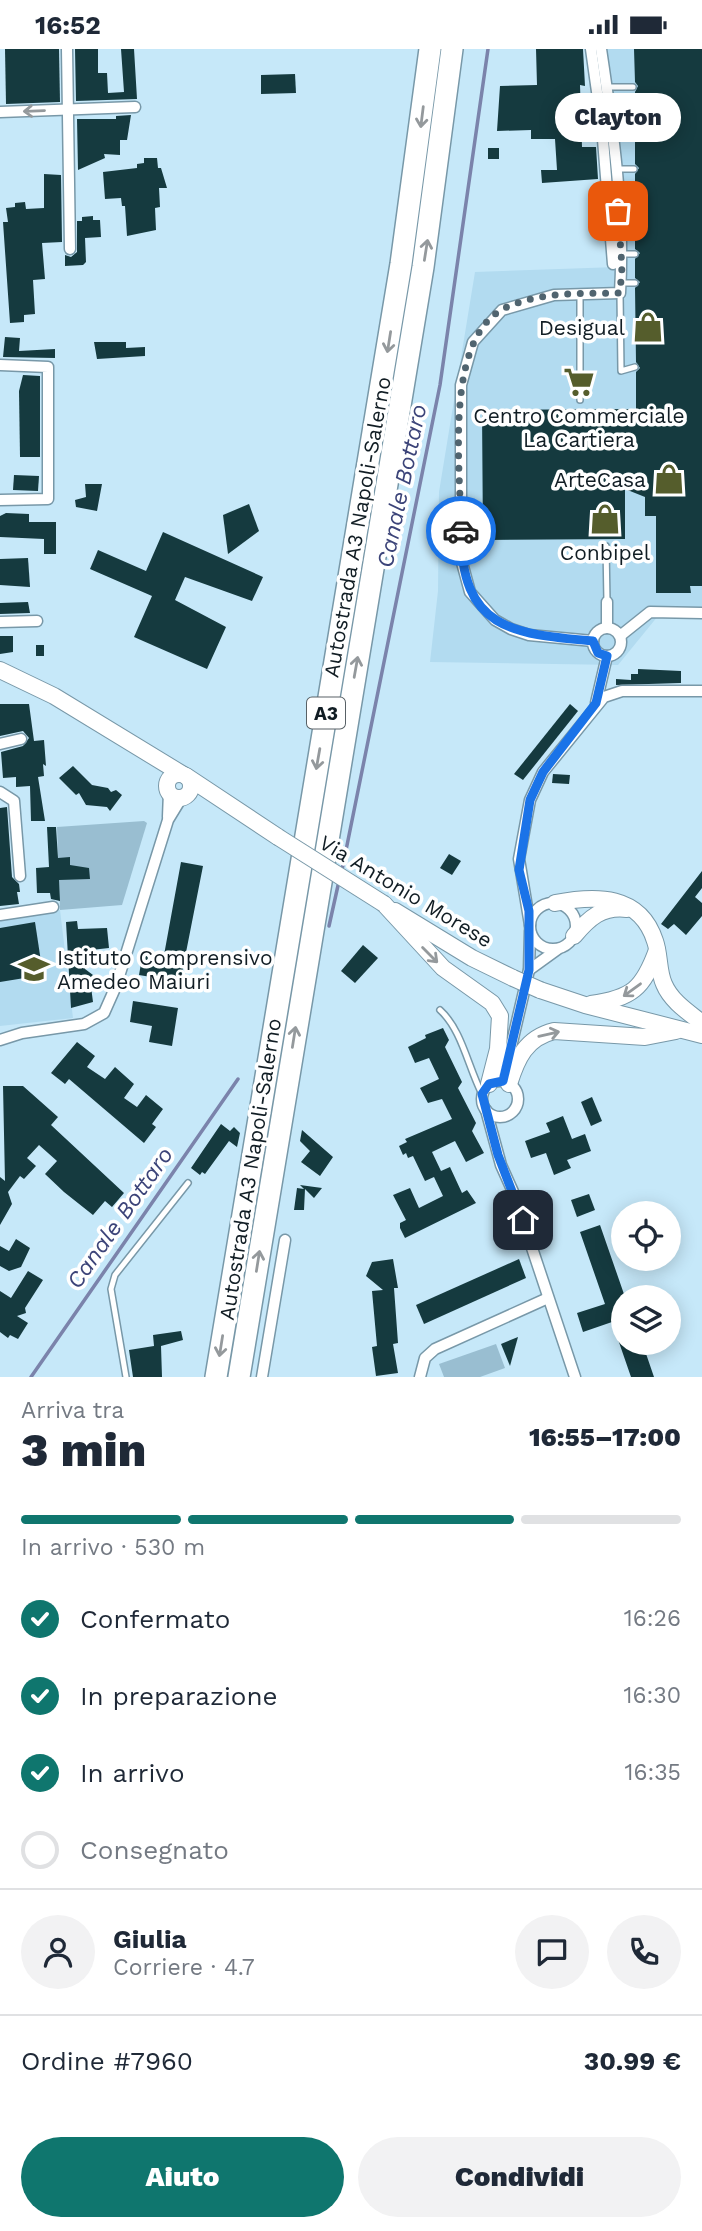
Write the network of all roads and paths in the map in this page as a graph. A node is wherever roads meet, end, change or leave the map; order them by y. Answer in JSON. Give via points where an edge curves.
{"nodes":[{"id":1,"x":67,"y":49,"type":"edge"},
{"id":2,"x":430,"y":49,"type":"edge"},
{"id":3,"x":452,"y":49,"type":"edge"},
{"id":4,"x":591,"y":49,"type":"edge"},
{"id":5,"x":601,"y":49,"type":"edge"},
{"id":6,"x":607,"y":87,"type":"junction"},
{"id":7,"x":633,"y":87,"type":"dead end"},
{"id":8,"x":135,"y":107,"type":"dead end"},
{"id":9,"x":69,"y":109,"type":"junction"},
{"id":10,"x":0,"y":112,"type":"edge"},
{"id":11,"x":616,"y":169,"type":"junction"},
{"id":12,"x":634,"y":169,"type":"dead end"},
{"id":13,"x":70,"y":249,"type":"dead end"},
{"id":14,"x":621,"y":254,"type":"junction"},
{"id":15,"x":635,"y":254,"type":"dead end"},
{"id":16,"x":613,"y":264,"type":"dead end"},
{"id":17,"x":635,"y":283,"type":"dead end"},
{"id":18,"x":620,"y":288,"type":"junction"},
{"id":19,"x":580,"y":294,"type":"junction"},
{"id":20,"x":0,"y":365,"type":"edge"},
{"id":21,"x":635,"y":367,"type":"dead end"},
{"id":22,"x":580,"y":400,"type":"dead end"},
{"id":23,"x":0,"y":500,"type":"edge"},
{"id":24,"x":607,"y":546,"type":"dead end"},
{"id":25,"x":607,"y":602,"type":"joint"},
{"id":26,"x":702,"y":613,"type":"edge"},
{"id":27,"x":37,"y":621,"type":"dead end"},
{"id":28,"x":0,"y":622,"type":"edge"},
{"id":29,"x":607,"y":628,"type":"junction"},
{"id":30,"x":620,"y":636,"type":"junction"},
{"id":31,"x":593,"y":641,"type":"junction"},
{"id":32,"x":607,"y":656,"type":"junction"},
{"id":33,"x":0,"y":670,"type":"edge"},
{"id":34,"x":702,"y":691,"type":"edge"},
{"id":35,"x":596,"y":703,"type":"junction"},
{"id":36,"x":21,"y":739,"type":"dead end"},
{"id":37,"x":0,"y":744,"type":"edge"},
{"id":38,"x":144,"y":753,"type":"junction"},
{"id":39,"x":184,"y":775,"type":"junction"},
{"id":40,"x":0,"y":792,"type":"edge"},
{"id":41,"x":176,"y":793,"type":"junction"},
{"id":42,"x":217,"y":799,"type":"junction"},
{"id":43,"x":20,"y":876,"type":"dead end"},
{"id":44,"x":524,"y":889,"type":"junction"},
{"id":45,"x":552,"y":903,"type":"junction"},
{"id":46,"x":384,"y":904,"type":"junction"},
{"id":47,"x":53,"y":907,"type":"dead end"},
{"id":48,"x":633,"y":910,"type":"junction"},
{"id":49,"x":0,"y":915,"type":"edge"},
{"id":50,"x":530,"y":928,"type":"junction"},
{"id":51,"x":574,"y":936,"type":"junction"},
{"id":52,"x":560,"y":948,"type":"junction"},
{"id":53,"x":657,"y":949,"type":"junction"},
{"id":54,"x":529,"y":970,"type":"junction"},
{"id":55,"x":585,"y":1006,"type":"junction"},
{"id":56,"x":440,"y":1010,"type":"dead end"},
{"id":57,"x":702,"y":1023,"type":"edge"},
{"id":58,"x":676,"y":1031,"type":"junction"},
{"id":59,"x":702,"y":1035,"type":"edge"},
{"id":60,"x":0,"y":1040,"type":"edge"},
{"id":61,"x":496,"y":1086,"type":"junction"},
{"id":62,"x":486,"y":1110,"type":"junction"},
{"id":63,"x":511,"y":1112,"type":"junction"},
{"id":64,"x":496,"y":1139,"type":"junction"},
{"id":65,"x":188,"y":1183,"type":"dead end"},
{"id":66,"x":285,"y":1240,"type":"dead end"},
{"id":67,"x":548,"y":1298,"type":"junction"},
{"id":68,"x":126,"y":1377,"type":"edge"},
{"id":69,"x":216,"y":1377,"type":"edge"},
{"id":70,"x":239,"y":1377,"type":"edge"},
{"id":71,"x":262,"y":1377,"type":"edge"},
{"id":72,"x":419,"y":1377,"type":"edge"},
{"id":73,"x":575,"y":1377,"type":"edge"}],
"edges":[{"from":1,"to":9,"type":"street"},
{"from":2,"to":69,"type":"highway","name":"Autostrada A3 Napoli-Salerno","number":"A3","one_way":true,"via":[[401,264]]},
{"from":70,"to":3,"type":"highway","name":"Autostrada A3 Napoli-Salerno","number":"A3","one_way":true,"via":[[423,267]]},
{"from":4,"to":16,"type":"street"},
{"from":5,"to":6,"type":"street"},
{"from":6,"to":7,"type":"lane"},
{"from":6,"to":11,"type":"street"},
{"from":8,"to":9,"type":"street"},
{"from":9,"to":10,"type":"street","one_way":true},
{"from":9,"to":13,"type":"street"},
{"from":11,"to":12,"type":"lane"},
{"from":11,"to":14,"type":"street"},
{"from":14,"to":15,"type":"lane"},
{"from":14,"to":18,"type":"street"},
{"from":17,"to":18,"type":"lane"},
{"from":18,"to":19,"type":"street"},
{"from":18,"to":21,"type":"lane","via":[[621,371]]},
{"from":19,"to":22,"type":"lane"},
{"from":19,"to":31,"type":"street","via":[[545,296],[502,310],[483,327],[468,351],[460,400],[461,559],[470,592],[495,620],[529,635]]},
{"from":20,"to":23,"type":"street","via":[[48,367],[48,499]]},
{"from":24,"to":25,"type":"lane"},
{"from":25,"to":29,"type":"street"},
{"from":26,"to":30,"type":"street","via":[[650,613]]},
{"from":27,"to":28,"type":"street"},
{"from":29,"to":30,"type":"street"},
{"from":29,"to":31,"type":"street","via":[[596,633]]},
{"from":30,"to":32,"type":"street","via":[[619,650]]},
{"from":31,"to":32,"type":"street","via":[[598,653]]},
{"from":32,"to":35,"type":"street"},
{"from":33,"to":38,"type":"street","name":"Via Antonio Morese","via":[[54,696]]},
{"from":34,"to":35,"type":"street","via":[[622,691]]},
{"from":35,"to":44,"type":"street","via":[[534,786],[520,859]]},
{"from":36,"to":37,"type":"street"},
{"from":38,"to":39,"type":"street","name":"Via Antonio Morese"},
{"from":38,"to":41,"type":"street","name":"Via Antonio Morese"},
{"from":39,"to":41,"type":"street","via":[[191,786]]},
{"from":39,"to":42,"type":"street","name":"Via Antonio Morese"},
{"from":40,"to":43,"type":"street","via":[[14,801]]},
{"from":41,"to":42,"type":"street","name":"Via Antonio Morese"},
{"from":41,"to":60,"type":"street","via":[[104,1013],[84,1024]]},
{"from":42,"to":46,"type":"street","name":"Via Antonio Morese","bridge":true},
{"from":44,"to":45,"type":"street"},
{"from":44,"to":50,"type":"street"},
{"from":45,"to":48,"type":"street","via":[[606,898]]},
{"from":45,"to":50,"type":"street","via":[[538,908]]},
{"from":45,"to":51,"type":"street","via":[[572,912]]},
{"from":46,"to":55,"type":"street","name":"Via Antonio Morese","bridge":true,"via":[[472,958]]},
{"from":46,"to":61,"type":"street","one_way":true,"via":[[443,968],[492,1003],[500,1016]]},
{"from":47,"to":49,"type":"street"},
{"from":48,"to":51,"type":"street","via":[[604,910]]},
{"from":48,"to":53,"type":"street","via":[[647,922]]},
{"from":50,"to":52,"type":"street","via":[[541,946]]},
{"from":50,"to":54,"type":"street"},
{"from":51,"to":52,"type":"street"},
{"from":52,"to":54,"type":"street"},
{"from":53,"to":55,"type":"street","one_way":true,"via":[[650,971],[634,991]]},
{"from":53,"to":57,"type":"street","via":[[664,984]]},
{"from":54,"to":61,"type":"street"},
{"from":55,"to":58,"type":"street","name":"Via Antonio Morese"},
{"from":56,"to":61,"type":"lane","via":[[453,1021],[468,1067]]},
{"from":58,"to":59,"type":"street","name":"Via Antonio Morese"},
{"from":61,"to":58,"type":"street","one_way":true,"via":[[535,1038],[544,1034],[645,1037]]},
{"from":61,"to":62,"type":"street"},
{"from":61,"to":63,"type":"street","via":[[517,1098]]},
{"from":62,"to":63,"type":"street","via":[[501,1117]]},
{"from":62,"to":64,"type":"street"},
{"from":63,"to":64,"type":"street"},
{"from":64,"to":67,"type":"street"},
{"from":65,"to":68,"type":"lane","via":[[110,1289]]},
{"from":66,"to":71,"type":"street"},
{"from":67,"to":72,"type":"street","via":[[435,1349],[425,1358]]},
{"from":67,"to":73,"type":"street"}]}
